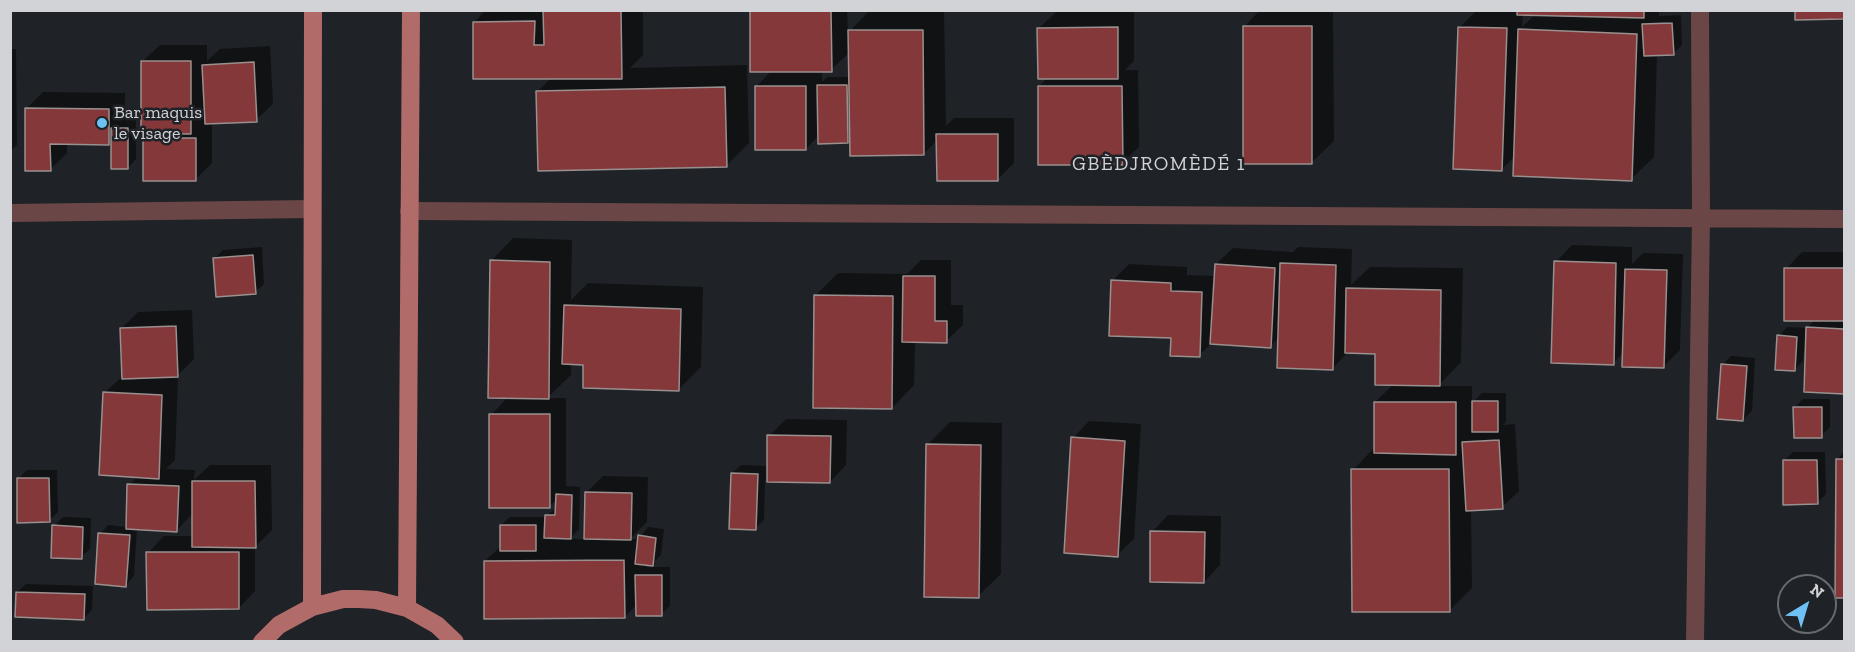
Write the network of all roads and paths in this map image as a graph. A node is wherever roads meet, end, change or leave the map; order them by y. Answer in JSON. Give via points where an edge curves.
{"nodes":[{"id":1,"x":313,"y":10,"type":"edge"},
{"id":2,"x":411,"y":10,"type":"edge"},
{"id":3,"x":1700,"y":10,"type":"edge"},
{"id":4,"x":312,"y":208,"type":"junction"},
{"id":5,"x":409,"y":211,"type":"junction"},
{"id":6,"x":10,"y":213,"type":"edge"},
{"id":7,"x":1701,"y":216,"type":"junction"},
{"id":8,"x":1845,"y":219,"type":"edge"},
{"id":9,"x":312,"y":607,"type":"junction"},
{"id":10,"x":407,"y":608,"type":"junction"},
{"id":11,"x":262,"y":642,"type":"edge"},
{"id":12,"x":455,"y":642,"type":"edge"},
{"id":13,"x":1695,"y":642,"type":"edge"}],
"edges":[{"from":1,"to":4,"type":"main road"},
{"from":2,"to":5,"type":"main road"},
{"from":3,"to":7,"type":"street"},
{"from":4,"to":6,"type":"street"},
{"from":4,"to":9,"type":"main road"},
{"from":5,"to":7,"type":"street"},
{"from":5,"to":10,"type":"main road"},
{"from":7,"to":8,"type":"street"},
{"from":7,"to":13,"type":"street"},
{"from":9,"to":10,"type":"main road","via":[[359,599]]},
{"from":9,"to":11,"type":"main road","via":[[279,625]]},
{"from":10,"to":12,"type":"main road","via":[[437,625]]}]}
